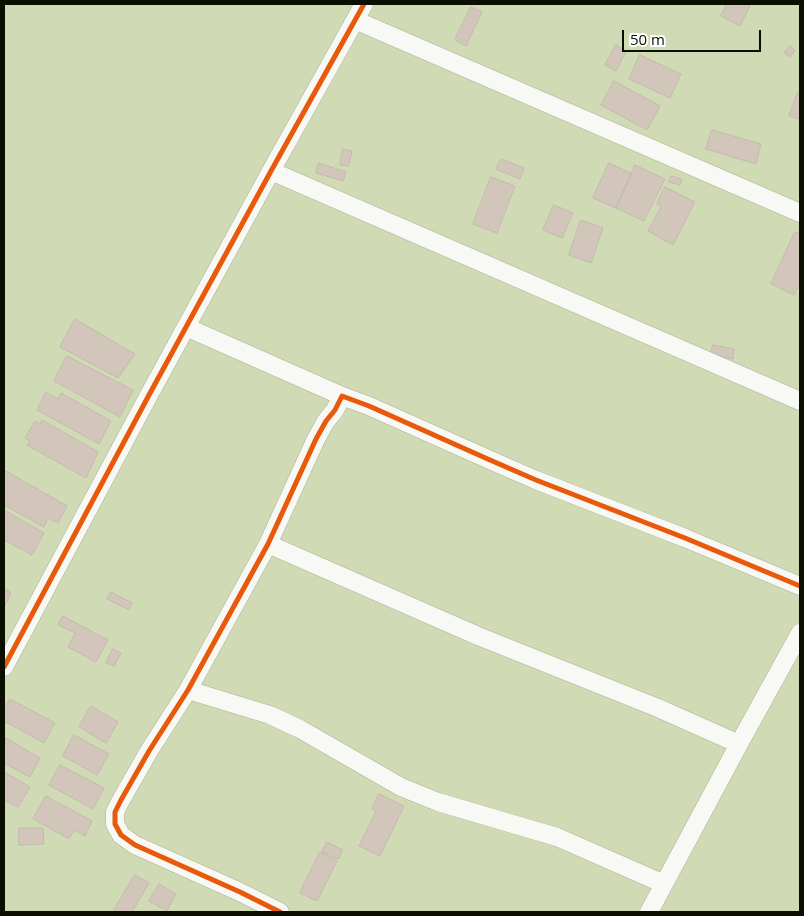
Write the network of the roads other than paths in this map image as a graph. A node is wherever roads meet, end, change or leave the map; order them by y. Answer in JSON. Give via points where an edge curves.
{"nodes":[{"id":1,"x":364,"y":4,"type":"edge"},
{"id":2,"x":355,"y":20,"type":"junction"},
{"id":3,"x":271,"y":171,"type":"junction"},
{"id":4,"x":800,"y":213,"type":"edge"},
{"id":5,"x":186,"y":327,"type":"junction"},
{"id":6,"x":342,"y":396,"type":"junction"},
{"id":7,"x":800,"y":402,"type":"edge"},
{"id":8,"x":268,"y":544,"type":"junction"},
{"id":9,"x":800,"y":586,"type":"edge"},
{"id":10,"x":800,"y":633,"type":"edge"},
{"id":11,"x":4,"y":667,"type":"edge"},
{"id":12,"x":188,"y":690,"type":"junction"},
{"id":13,"x":739,"y":744,"type":"junction"},
{"id":14,"x":664,"y":884,"type":"junction"},
{"id":15,"x":277,"y":912,"type":"edge"},
{"id":16,"x":649,"y":912,"type":"edge"}],
"edges":[{"from":1,"to":2,"type":"street"},
{"from":2,"to":3,"type":"street"},
{"from":2,"to":4,"type":"street"},
{"from":3,"to":5,"type":"street"},
{"from":3,"to":7,"type":"street"},
{"from":5,"to":6,"type":"street"},
{"from":5,"to":11,"type":"street"},
{"from":6,"to":8,"type":"street","via":[[316,439]]},
{"from":6,"to":9,"type":"street","via":[[505,467]]},
{"from":8,"to":12,"type":"street"},
{"from":8,"to":13,"type":"street","via":[[478,636]]},
{"from":10,"to":13,"type":"street"},
{"from":12,"to":14,"type":"street","via":[[270,715],[300,728],[408,790],[438,802],[556,836]]},
{"from":12,"to":15,"type":"street","via":[[121,800],[115,824],[121,835],[134,845]]},
{"from":13,"to":14,"type":"street"},
{"from":14,"to":16,"type":"street"}]}
